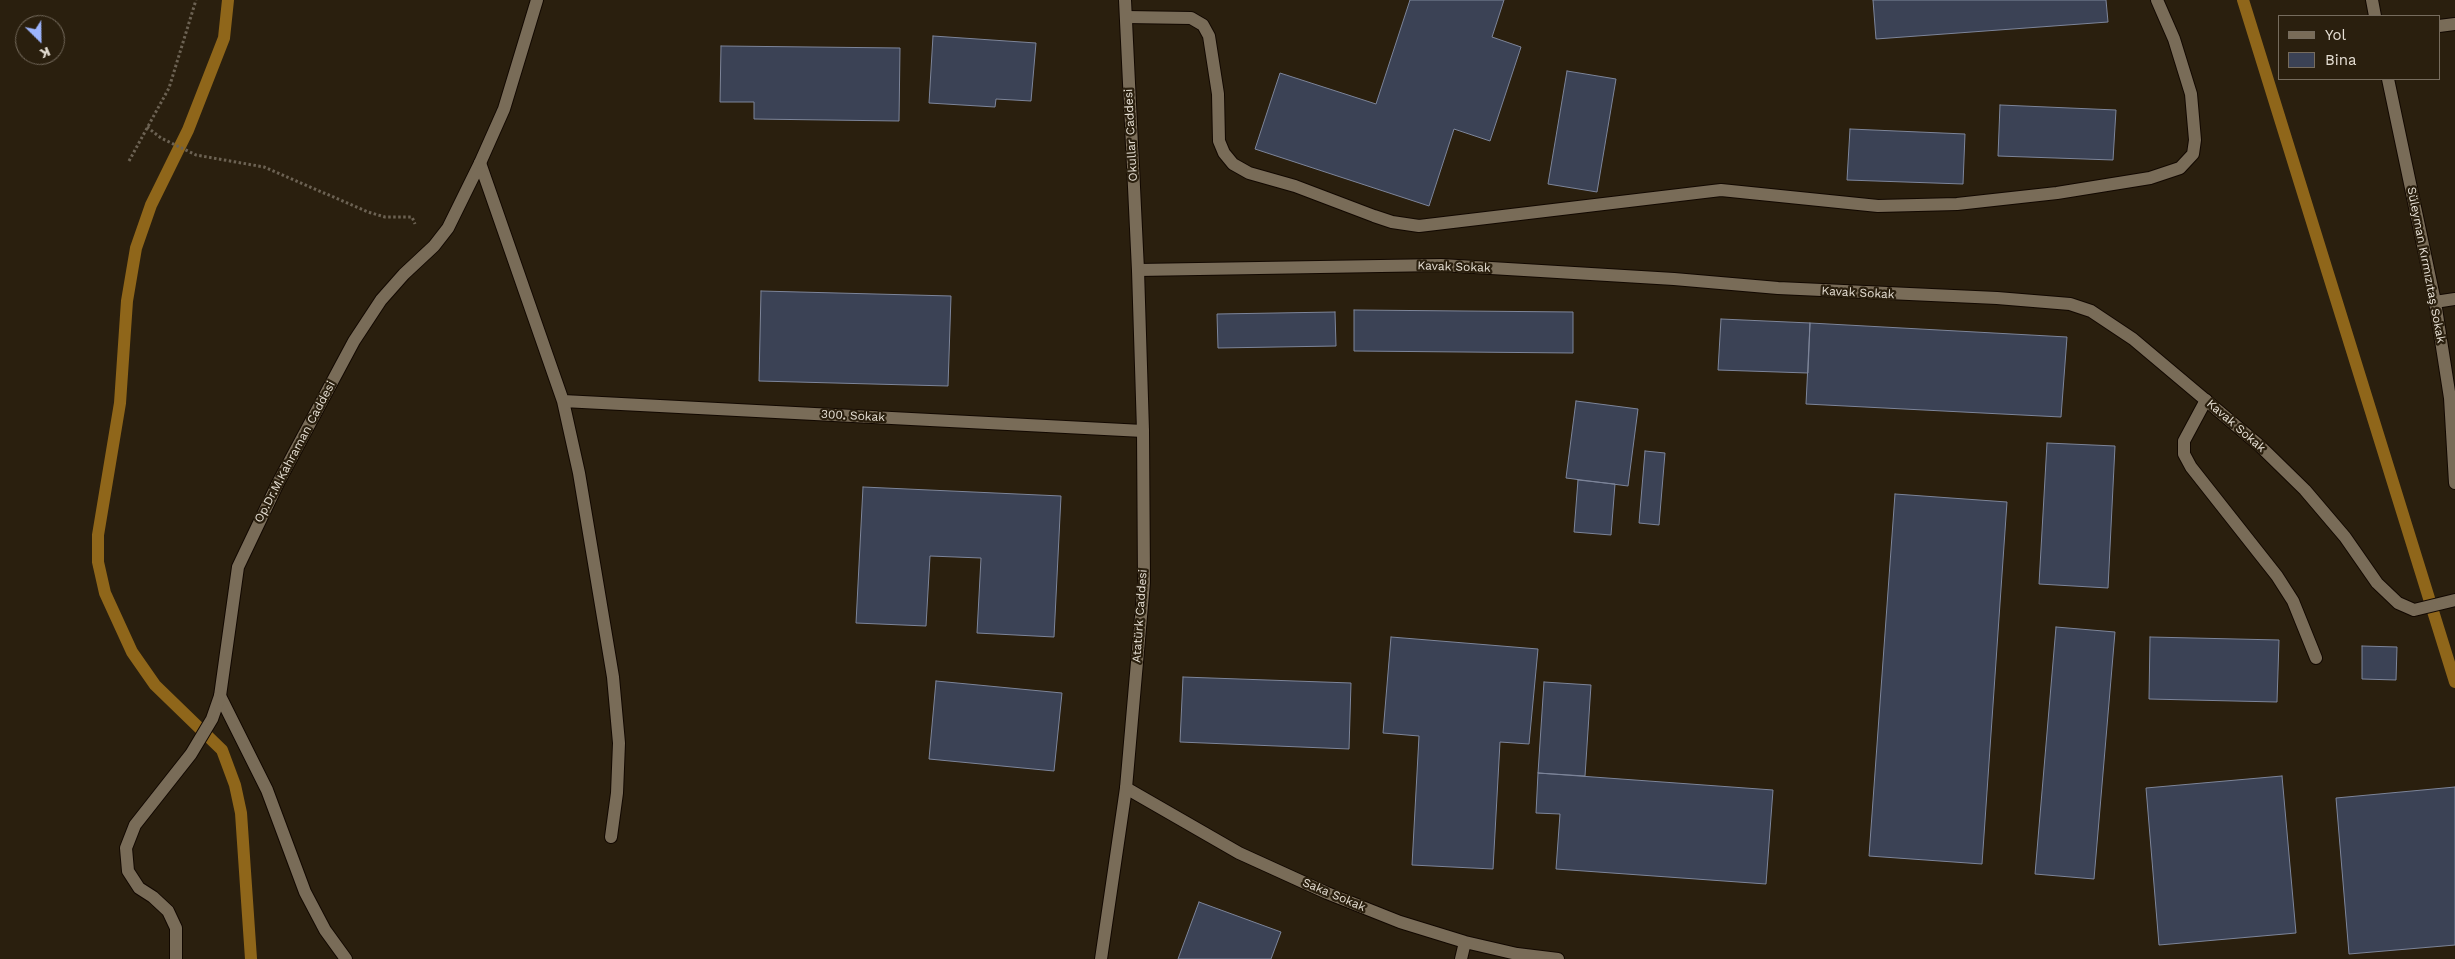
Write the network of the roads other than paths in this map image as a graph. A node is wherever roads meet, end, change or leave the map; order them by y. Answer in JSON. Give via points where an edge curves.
{"nodes":[{"id":1,"x":537,"y":0,"type":"edge"},
{"id":2,"x":1125,"y":0,"type":"edge"},
{"id":3,"x":2157,"y":0,"type":"edge"},
{"id":4,"x":2372,"y":0,"type":"edge"},
{"id":5,"x":2375,"y":15,"type":"edge"},
{"id":6,"x":1126,"y":17,"type":"junction"},
{"id":7,"x":2455,"y":24,"type":"edge"},
{"id":8,"x":2440,"y":26,"type":"edge"},
{"id":9,"x":2388,"y":80,"type":"edge"},
{"id":10,"x":480,"y":163,"type":"junction"},
{"id":11,"x":1138,"y":270,"type":"junction"},
{"id":12,"x":2455,"y":299,"type":"edge"},
{"id":13,"x":2435,"y":302,"type":"junction"},
{"id":14,"x":2206,"y":400,"type":"junction"},
{"id":15,"x":563,"y":401,"type":"junction"},
{"id":16,"x":1143,"y":431,"type":"junction"},
{"id":17,"x":2455,"y":483,"type":"edge"},
{"id":18,"x":2453,"y":600,"type":"edge"},
{"id":19,"x":2316,"y":658,"type":"dead end"},
{"id":20,"x":220,"y":696,"type":"junction"},
{"id":21,"x":1126,"y":788,"type":"junction"},
{"id":22,"x":611,"y":837,"type":"dead end"},
{"id":23,"x":1466,"y":942,"type":"junction"},
{"id":24,"x":176,"y":959,"type":"edge"},
{"id":25,"x":346,"y":959,"type":"edge"},
{"id":26,"x":1101,"y":959,"type":"edge"},
{"id":27,"x":1461,"y":959,"type":"edge"},
{"id":28,"x":1558,"y":959,"type":"edge"}],
"edges":[{"from":1,"to":10,"type":"street","name":"Op.Dr.M.Kahraman Caddesi","via":[[504,109]]},
{"from":2,"to":6,"type":"street","name":"Okullar Caddesi"},
{"from":3,"to":6,"type":"street","via":[[2174,39],[2191,94],[2195,140],[2193,154],[2180,168],[2150,178],[1957,204],[1878,206],[1721,190],[1419,226],[1392,222],[1233,164],[1220,141],[1218,94],[1209,36],[1203,25],[1190,18]]},
{"from":4,"to":5,"type":"street"},
{"from":6,"to":11,"type":"street","name":"Okullar Caddesi"},
{"from":7,"to":8,"type":"street"},
{"from":9,"to":13,"type":"street","name":"Süleyman Kırmızıtaş Sokak"},
{"from":10,"to":15,"type":"street"},
{"from":10,"to":20,"type":"street","name":"Op.Dr.M.Kahraman Caddesi","via":[[448,228],[381,300],[354,341],[249,541],[238,567]]},
{"from":11,"to":14,"type":"street","name":"Kavak Sokak","via":[[1441,265],[2070,304],[2092,311],[2108,321]]},
{"from":11,"to":16,"type":"street","name":"Atatürk Caddesi"},
{"from":12,"to":13,"type":"street"},
{"from":13,"to":17,"type":"street","name":"Süleyman Kırmızıtaş Sokak","via":[[2450,398]]},
{"from":14,"to":18,"type":"street","name":"Kavak Sokak","via":[[2305,490],[2345,537],[2377,583],[2398,604],[2414,610]]},
{"from":14,"to":19,"type":"street","via":[[2184,441],[2184,454],[2278,576],[2293,601]]},
{"from":15,"to":16,"type":"street","name":"300. Sokak"},
{"from":15,"to":22,"type":"street","via":[[598,573],[614,678],[619,743]]},
{"from":16,"to":21,"type":"street","name":"Atatürk Caddesi","via":[[1144,582]]},
{"from":20,"to":24,"type":"street","name":"Op.Dr.M.Kahraman Caddesi","via":[[212,719],[191,754],[135,825],[126,848],[128,871],[139,888],[168,911],[176,928]]},
{"from":20,"to":25,"type":"street","via":[[267,790],[305,892],[325,930]]},
{"from":21,"to":23,"type":"street","name":"Saka Sokak","via":[[1265,865],[1400,922]]},
{"from":21,"to":26,"type":"street","name":"Atatürk Caddesi"},
{"from":23,"to":27,"type":"street"},
{"from":23,"to":28,"type":"street","name":"Saka Sokak"}]}
